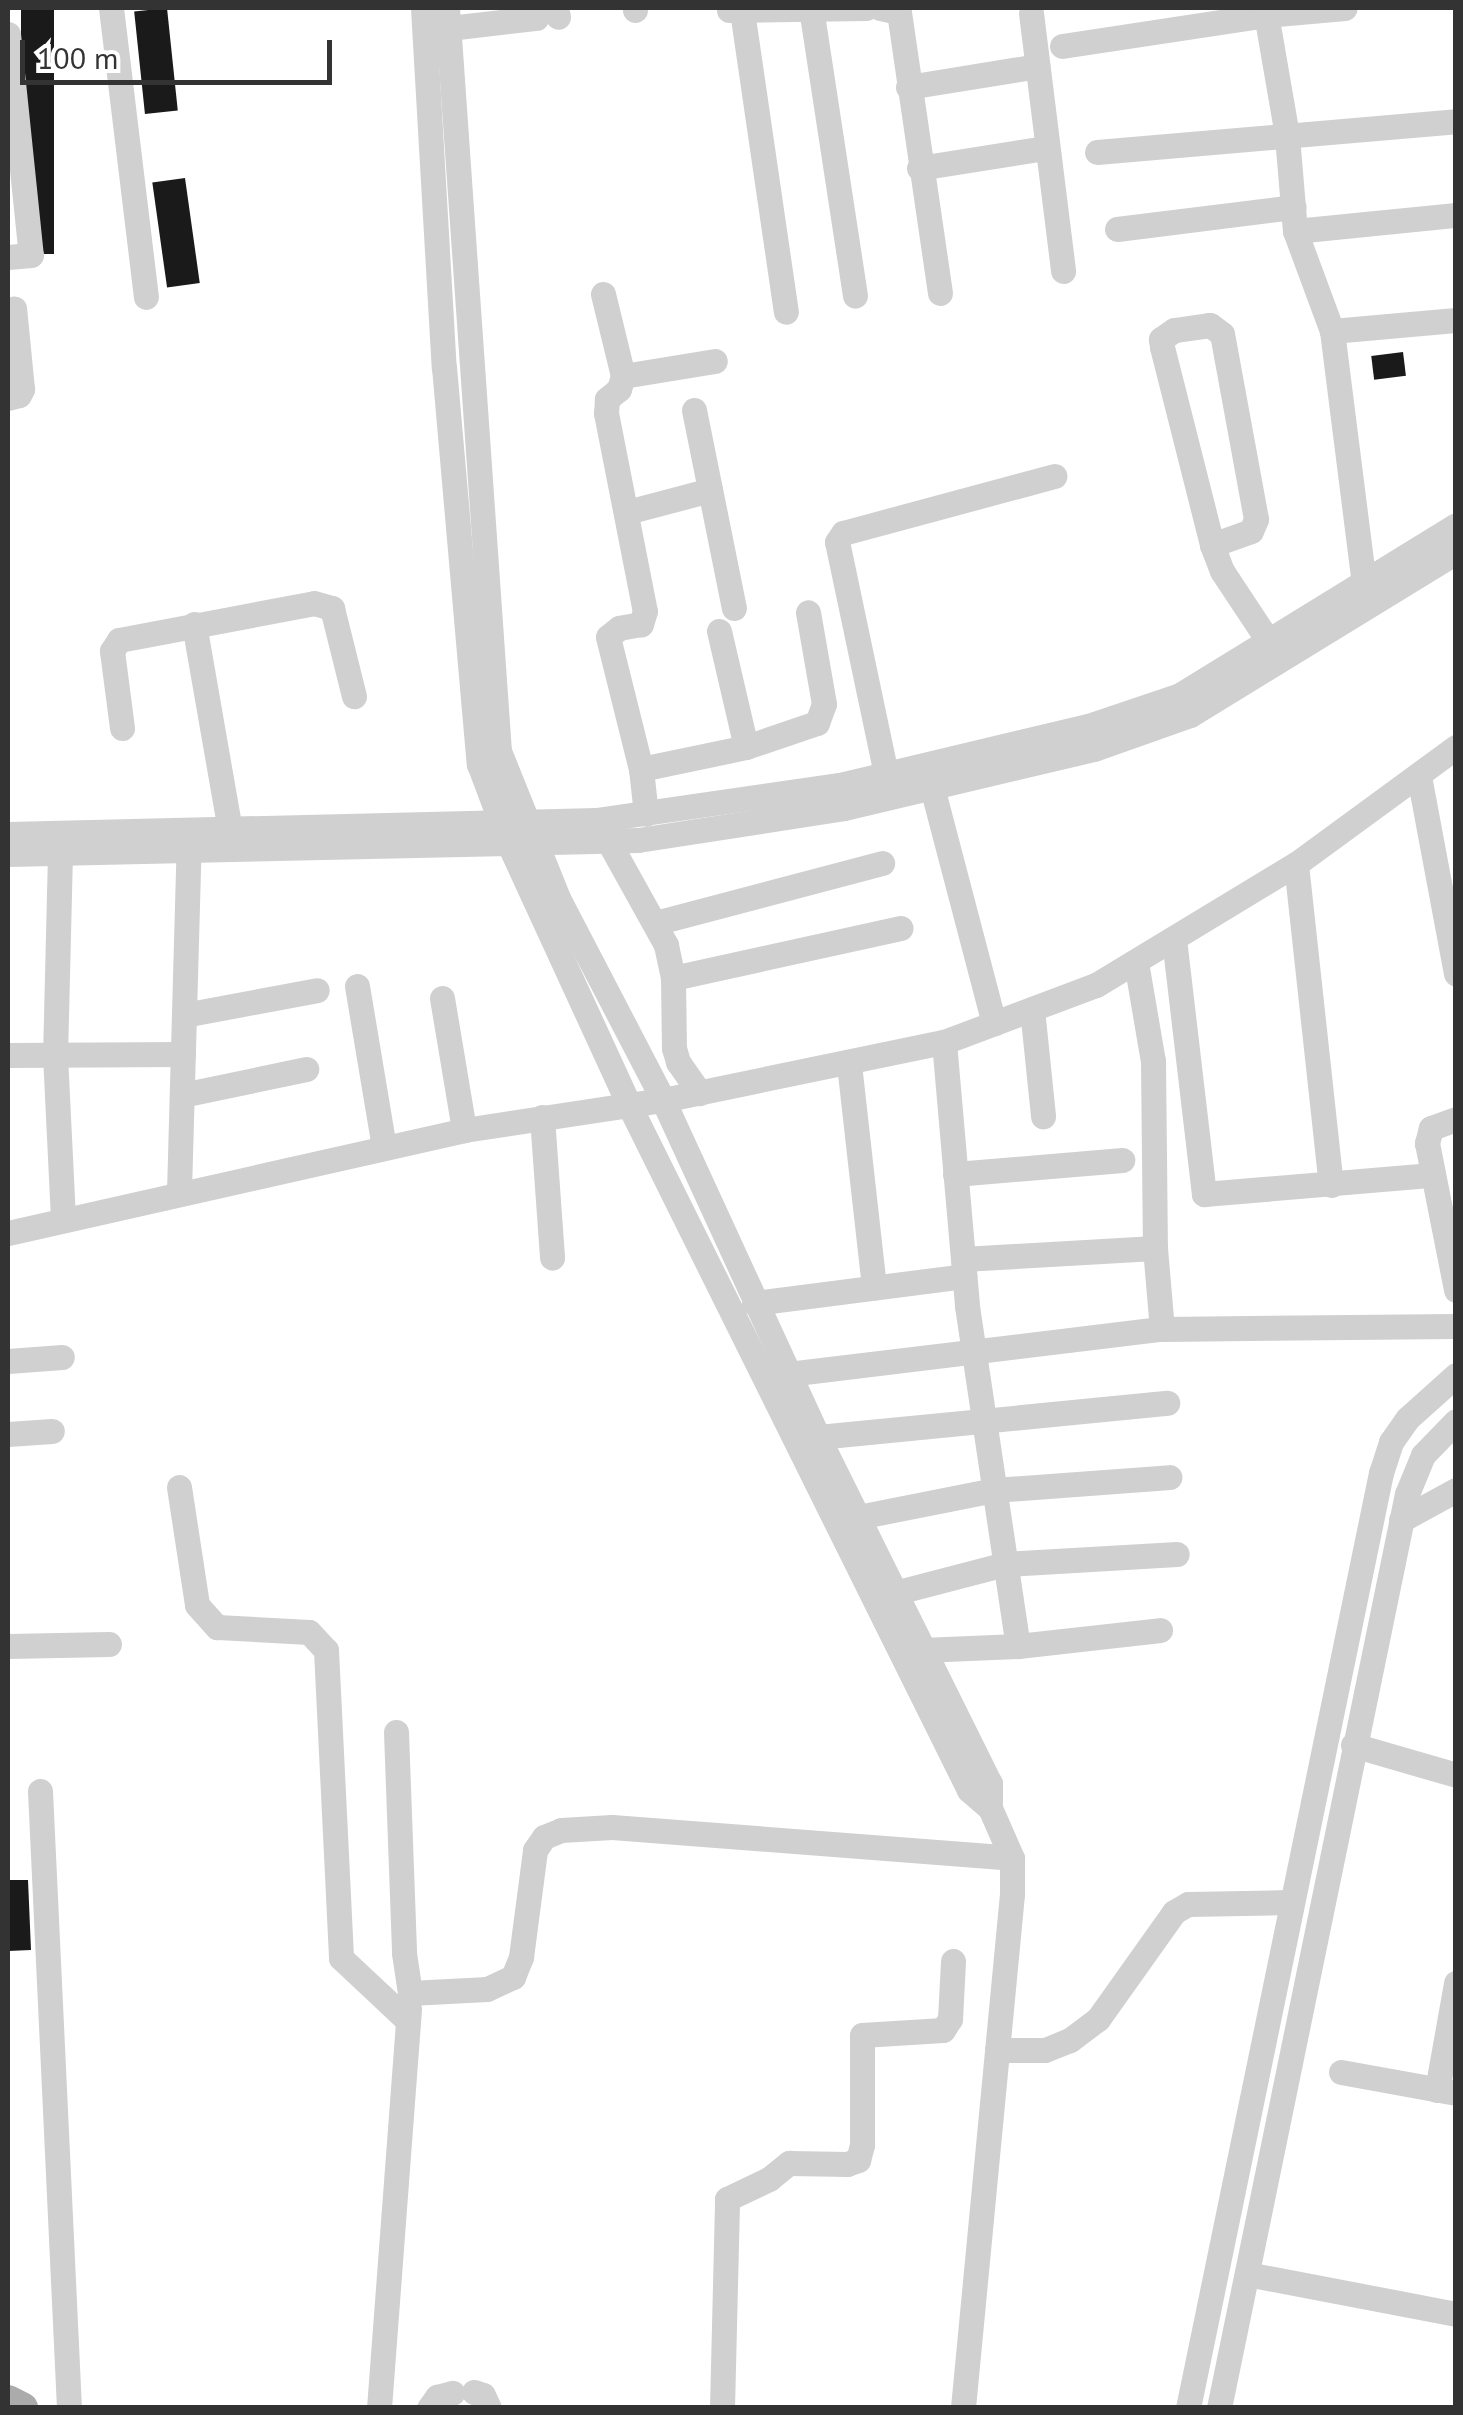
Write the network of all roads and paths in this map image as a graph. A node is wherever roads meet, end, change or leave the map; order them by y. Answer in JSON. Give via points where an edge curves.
{"nodes":[{"id":1,"x":111,"y":8,"type":"edge"},
{"id":2,"x":423,"y":8,"type":"edge"},
{"id":3,"x":811,"y":8,"type":"edge"},
{"id":4,"x":866,"y":8,"type":"edge"},
{"id":5,"x":880,"y":8,"type":"edge"},
{"id":6,"x":1346,"y":8,"type":"edge"},
{"id":7,"x":736,"y":9,"type":"edge"},
{"id":8,"x":1265,"y":11,"type":"edge"},
{"id":9,"x":1031,"y":13,"type":"dead end"},
{"id":10,"x":550,"y":14,"type":"edge"},
{"id":11,"x":448,"y":18,"type":"edge"},
{"id":12,"x":8,"y":34,"type":"edge"},
{"id":13,"x":1062,"y":46,"type":"dead end"},
{"id":14,"x":1037,"y":66,"type":"junction"},
{"id":15,"x":908,"y":87,"type":"junction"},
{"id":16,"x":1456,"y":121,"type":"edge"},
{"id":17,"x":1287,"y":136,"type":"junction"},
{"id":18,"x":1045,"y":148,"type":"junction"},
{"id":19,"x":1098,"y":152,"type":"dead end"},
{"id":20,"x":918,"y":168,"type":"junction"},
{"id":21,"x":1456,"y":215,"type":"edge"},
{"id":22,"x":1294,"y":219,"type":"junction"},
{"id":23,"x":1116,"y":229,"type":"dead end"},
{"id":24,"x":8,"y":257,"type":"edge"},
{"id":25,"x":1063,"y":271,"type":"dead end"},
{"id":26,"x":940,"y":292,"type":"dead end"},
{"id":27,"x":603,"y":294,"type":"dead end"},
{"id":28,"x":855,"y":296,"type":"dead end"},
{"id":29,"x":146,"y":297,"type":"dead end"},
{"id":30,"x":14,"y":308,"type":"dead end"},
{"id":31,"x":786,"y":312,"type":"dead end"},
{"id":32,"x":1456,"y":320,"type":"edge"},
{"id":33,"x":1332,"y":331,"type":"junction"},
{"id":34,"x":715,"y":361,"type":"dead end"},
{"id":35,"x":622,"y":376,"type":"junction"},
{"id":36,"x":8,"y":398,"type":"edge"},
{"id":37,"x":694,"y":410,"type":"dead end"},
{"id":38,"x":1054,"y":476,"type":"dead end"},
{"id":39,"x":710,"y":490,"type":"junction"},
{"id":40,"x":627,"y":512,"type":"junction"},
{"id":41,"x":1456,"y":525,"type":"edge"},
{"id":42,"x":1212,"y":544,"type":"junction"},
{"id":43,"x":1456,"y":552,"type":"edge"},
{"id":44,"x":1366,"y":593,"type":"junction"},
{"id":45,"x":734,"y":608,"type":"dead end"},
{"id":46,"x":808,"y":612,"type":"dead end"},
{"id":47,"x":194,"y":624,"type":"junction"},
{"id":48,"x":719,"y":631,"type":"dead end"},
{"id":49,"x":1269,"y":642,"type":"junction"},
{"id":50,"x":354,"y":696,"type":"dead end"},
{"id":51,"x":122,"y":728,"type":"dead end"},
{"id":52,"x":1456,"y":747,"type":"edge"},
{"id":53,"x":746,"y":748,"type":"junction"},
{"id":54,"x":641,"y":769,"type":"junction"},
{"id":55,"x":886,"y":774,"type":"junction"},
{"id":56,"x":1419,"y":776,"type":"junction"},
{"id":57,"x":930,"y":777,"type":"junction"},
{"id":58,"x":646,"y":814,"type":"junction"},
{"id":59,"x":602,"y":830,"type":"junction"},
{"id":60,"x":505,"y":832,"type":"junction"},
{"id":61,"x":534,"y":832,"type":"junction"},
{"id":62,"x":8,"y":834,"type":"edge"},
{"id":63,"x":232,"y":837,"type":"junction"},
{"id":64,"x":189,"y":839,"type":"junction"},
{"id":65,"x":60,"y":853,"type":"junction"},
{"id":66,"x":8,"y":854,"type":"edge"},
{"id":67,"x":882,"y":864,"type":"dead end"},
{"id":68,"x":1296,"y":864,"type":"junction"},
{"id":69,"x":656,"y":923,"type":"junction"},
{"id":70,"x":902,"y":928,"type":"dead end"},
{"id":71,"x":1174,"y":939,"type":"junction"},
{"id":72,"x":1136,"y":962,"type":"junction"},
{"id":73,"x":1454,"y":962,"type":"edge"},
{"id":74,"x":673,"y":978,"type":"junction"},
{"id":75,"x":357,"y":986,"type":"dead end"},
{"id":76,"x":317,"y":990,"type":"dead end"},
{"id":77,"x":442,"y":998,"type":"dead end"},
{"id":78,"x":1032,"y":1009,"type":"junction"},
{"id":79,"x":184,"y":1015,"type":"junction"},
{"id":80,"x":994,"y":1023,"type":"junction"},
{"id":81,"x":944,"y":1042,"type":"junction"},
{"id":82,"x":183,"y":1054,"type":"junction"},
{"id":83,"x":8,"y":1055,"type":"edge"},
{"id":84,"x":55,"y":1055,"type":"junction"},
{"id":85,"x":849,"y":1064,"type":"junction"},
{"id":86,"x":306,"y":1069,"type":"dead end"},
{"id":87,"x":700,"y":1093,"type":"junction"},
{"id":88,"x":182,"y":1095,"type":"junction"},
{"id":89,"x":663,"y":1100,"type":"junction"},
{"id":90,"x":628,"y":1103,"type":"junction"},
{"id":91,"x":1043,"y":1116,"type":"dead end"},
{"id":92,"x":542,"y":1117,"type":"junction"},
{"id":93,"x":1456,"y":1120,"type":"edge"},
{"id":94,"x":464,"y":1130,"type":"junction"},
{"id":95,"x":384,"y":1147,"type":"junction"},
{"id":96,"x":1122,"y":1160,"type":"dead end"},
{"id":97,"x":956,"y":1174,"type":"junction"},
{"id":98,"x":1432,"y":1175,"type":"junction"},
{"id":99,"x":1331,"y":1185,"type":"junction"},
{"id":100,"x":179,"y":1192,"type":"junction"},
{"id":101,"x":62,"y":1217,"type":"junction"},
{"id":102,"x":8,"y":1232,"type":"edge"},
{"id":103,"x":1155,"y":1248,"type":"junction"},
{"id":104,"x":552,"y":1258,"type":"dead end"},
{"id":105,"x":963,"y":1267,"type":"junction"},
{"id":106,"x":874,"y":1288,"type":"junction"},
{"id":107,"x":1456,"y":1290,"type":"edge"},
{"id":108,"x":754,"y":1303,"type":"junction"},
{"id":109,"x":1456,"y":1326,"type":"edge"},
{"id":110,"x":1162,"y":1329,"type":"junction"},
{"id":111,"x":973,"y":1348,"type":"junction"},
{"id":112,"x":62,"y":1357,"type":"dead end"},
{"id":113,"x":8,"y":1361,"type":"edge"},
{"id":114,"x":788,"y":1374,"type":"junction"},
{"id":115,"x":1456,"y":1375,"type":"edge"},
{"id":116,"x":1168,"y":1403,"type":"dead end"},
{"id":117,"x":984,"y":1419,"type":"junction"},
{"id":118,"x":1456,"y":1421,"type":"edge"},
{"id":119,"x":52,"y":1431,"type":"dead end"},
{"id":120,"x":8,"y":1434,"type":"edge"},
{"id":121,"x":818,"y":1437,"type":"junction"},
{"id":122,"x":1170,"y":1477,"type":"dead end"},
{"id":123,"x":179,"y":1486,"type":"dead end"},
{"id":124,"x":994,"y":1490,"type":"junction"},
{"id":125,"x":1456,"y":1490,"type":"edge"},
{"id":126,"x":858,"y":1518,"type":"junction"},
{"id":127,"x":1401,"y":1520,"type":"junction"},
{"id":128,"x":1177,"y":1554,"type":"dead end"},
{"id":129,"x":1005,"y":1564,"type":"junction"},
{"id":130,"x":894,"y":1593,"type":"junction"},
{"id":131,"x":1160,"y":1630,"type":"dead end"},
{"id":132,"x":109,"y":1644,"type":"dead end"},
{"id":133,"x":8,"y":1646,"type":"edge"},
{"id":134,"x":1018,"y":1646,"type":"junction"},
{"id":135,"x":922,"y":1650,"type":"junction"},
{"id":136,"x":396,"y":1732,"type":"dead end"},
{"id":137,"x":1352,"y":1745,"type":"junction"},
{"id":138,"x":1456,"y":1775,"type":"edge"},
{"id":139,"x":40,"y":1791,"type":"dead end"},
{"id":140,"x":990,"y":1808,"type":"junction"},
{"id":141,"x":1012,"y":1858,"type":"junction"},
{"id":142,"x":1290,"y":1902,"type":"junction"},
{"id":143,"x":953,"y":1960,"type":"dead end"},
{"id":144,"x":1456,"y":1983,"type":"edge"},
{"id":145,"x":410,"y":1993,"type":"junction"},
{"id":146,"x":408,"y":2022,"type":"junction"},
{"id":147,"x":997,"y":2050,"type":"junction"},
{"id":148,"x":1341,"y":2072,"type":"dead end"},
{"id":149,"x":1446,"y":2092,"type":"edge"},
{"id":150,"x":1247,"y":2274,"type":"junction"},
{"id":151,"x":1456,"y":2314,"type":"edge"},
{"id":152,"x":472,"y":2398,"type":"edge"},
{"id":153,"x":8,"y":2401,"type":"edge"},
{"id":154,"x":22,"y":2408,"type":"edge"},
{"id":155,"x":68,"y":2408,"type":"edge"},
{"id":156,"x":379,"y":2408,"type":"edge"},
{"id":157,"x":429,"y":2408,"type":"edge"},
{"id":158,"x":722,"y":2408,"type":"edge"},
{"id":159,"x":963,"y":2408,"type":"edge"},
{"id":160,"x":1188,"y":2408,"type":"edge"},
{"id":161,"x":1218,"y":2408,"type":"edge"}],
"edges":[{"from":1,"to":29,"type":"street"},
{"from":2,"to":60,"type":"street","via":[[475,748]]},
{"from":3,"to":4,"type":"street"},
{"from":3,"to":7,"type":"street"},
{"from":3,"to":28,"type":"street"},
{"from":5,"to":15,"type":"street","via":[[898,12]]},
{"from":6,"to":8,"type":"street"},
{"from":7,"to":31,"type":"street"},
{"from":8,"to":13,"type":"street"},
{"from":8,"to":17,"type":"street"},
{"from":9,"to":14,"type":"street"},
{"from":10,"to":11,"type":"street"},
{"from":11,"to":61,"type":"street","via":[[495,728],[507,775]]},
{"from":12,"to":24,"type":"street","via":[[31,255]]},
{"from":14,"to":15,"type":"street"},
{"from":14,"to":18,"type":"street"},
{"from":15,"to":20,"type":"street"},
{"from":16,"to":17,"type":"street"},
{"from":17,"to":19,"type":"street"},
{"from":17,"to":22,"type":"street"},
{"from":18,"to":20,"type":"street"},
{"from":18,"to":25,"type":"street"},
{"from":20,"to":26,"type":"street"},
{"from":21,"to":22,"type":"street"},
{"from":22,"to":23,"type":"street"},
{"from":22,"to":33,"type":"street"},
{"from":27,"to":35,"type":"street"},
{"from":30,"to":36,"type":"street","via":[[22,389]]},
{"from":32,"to":33,"type":"street"},
{"from":33,"to":44,"type":"street"},
{"from":34,"to":35,"type":"street"},
{"from":35,"to":40,"type":"street","via":[[606,412]]},
{"from":37,"to":39,"type":"street"},
{"from":38,"to":55,"type":"street","via":[[843,533],[837,542]]},
{"from":39,"to":40,"type":"street"},
{"from":39,"to":45,"type":"street"},
{"from":40,"to":54,"type":"street","via":[[646,611],[641,624],[608,637]]},
{"from":41,"to":44,"type":"street"},
{"from":42,"to":42,"type":"street","via":[[1251,531],[1256,518],[1222,334],[1210,325],[1162,338]]},
{"from":42,"to":49,"type":"street"},
{"from":43,"to":44,"type":"street"},
{"from":44,"to":49,"type":"street"},
{"from":44,"to":57,"type":"street","via":[[1190,716],[1094,748]]},
{"from":46,"to":53,"type":"street","via":[[823,715]]},
{"from":47,"to":50,"type":"street","via":[[327,603]]},
{"from":47,"to":51,"type":"street","via":[[127,636],[114,645]]},
{"from":47,"to":63,"type":"street"},
{"from":48,"to":53,"type":"street"},
{"from":49,"to":57,"type":"street","via":[[1135,712]]},
{"from":52,"to":56,"type":"street"},
{"from":53,"to":54,"type":"street"},
{"from":54,"to":58,"type":"street"},
{"from":55,"to":57,"type":"street"},
{"from":55,"to":58,"type":"street"},
{"from":56,"to":68,"type":"street"},
{"from":56,"to":73,"type":"street"},
{"from":57,"to":59,"type":"street","via":[[844,808]]},
{"from":57,"to":80,"type":"street"},
{"from":58,"to":59,"type":"street"},
{"from":59,"to":61,"type":"street"},
{"from":59,"to":69,"type":"street"},
{"from":60,"to":61,"type":"street"},
{"from":60,"to":63,"type":"street"},
{"from":60,"to":90,"type":"street"},
{"from":61,"to":89,"type":"street","via":[[558,898]]},
{"from":62,"to":64,"type":"street"},
{"from":63,"to":64,"type":"street"},
{"from":64,"to":65,"type":"street"},
{"from":64,"to":79,"type":"street"},
{"from":65,"to":66,"type":"street"},
{"from":65,"to":84,"type":"street"},
{"from":67,"to":69,"type":"street"},
{"from":68,"to":71,"type":"street"},
{"from":68,"to":99,"type":"street"},
{"from":69,"to":74,"type":"street"},
{"from":70,"to":74,"type":"street"},
{"from":71,"to":72,"type":"street"},
{"from":71,"to":99,"type":"street","via":[[1204,1194]]},
{"from":72,"to":78,"type":"street","via":[[1096,986]]},
{"from":72,"to":103,"type":"street","via":[[1153,1061]]},
{"from":74,"to":87,"type":"street","via":[[674,1048]]},
{"from":75,"to":95,"type":"street"},
{"from":76,"to":79,"type":"street"},
{"from":77,"to":94,"type":"street"},
{"from":78,"to":80,"type":"street"},
{"from":78,"to":91,"type":"street"},
{"from":79,"to":82,"type":"street"},
{"from":80,"to":81,"type":"street"},
{"from":81,"to":85,"type":"street"},
{"from":81,"to":97,"type":"street"},
{"from":82,"to":84,"type":"street"},
{"from":82,"to":88,"type":"street"},
{"from":83,"to":84,"type":"street"},
{"from":84,"to":101,"type":"street"},
{"from":85,"to":87,"type":"street"},
{"from":85,"to":106,"type":"street"},
{"from":86,"to":88,"type":"street"},
{"from":87,"to":89,"type":"street"},
{"from":88,"to":100,"type":"street"},
{"from":89,"to":90,"type":"street"},
{"from":89,"to":108,"type":"street"},
{"from":90,"to":92,"type":"street"},
{"from":90,"to":140,"type":"street","via":[[970,1790]]},
{"from":92,"to":94,"type":"street"},
{"from":92,"to":104,"type":"street"},
{"from":93,"to":98,"type":"street","via":[[1430,1128]]},
{"from":94,"to":95,"type":"street"},
{"from":95,"to":100,"type":"street"},
{"from":96,"to":97,"type":"street"},
{"from":97,"to":105,"type":"street"},
{"from":98,"to":99,"type":"street"},
{"from":98,"to":107,"type":"street"},
{"from":100,"to":101,"type":"street"},
{"from":101,"to":102,"type":"street"},
{"from":103,"to":105,"type":"street"},
{"from":103,"to":110,"type":"street"},
{"from":105,"to":106,"type":"street"},
{"from":105,"to":111,"type":"street"},
{"from":106,"to":108,"type":"street"},
{"from":108,"to":114,"type":"street"},
{"from":109,"to":110,"type":"street"},
{"from":110,"to":111,"type":"street"},
{"from":111,"to":114,"type":"street"},
{"from":111,"to":117,"type":"street"},
{"from":112,"to":113,"type":"street"},
{"from":114,"to":121,"type":"street"},
{"from":115,"to":142,"type":"street","via":[[1408,1418],[1384,1460]]},
{"from":116,"to":117,"type":"street"},
{"from":117,"to":121,"type":"street"},
{"from":117,"to":124,"type":"street"},
{"from":118,"to":127,"type":"street","via":[[1423,1455]]},
{"from":119,"to":120,"type":"street"},
{"from":121,"to":126,"type":"street"},
{"from":122,"to":124,"type":"street"},
{"from":123,"to":146,"type":"street","via":[[197,1606],[217,1627],[309,1632],[326,1650],[340,1958]]},
{"from":124,"to":126,"type":"street"},
{"from":124,"to":129,"type":"street"},
{"from":125,"to":127,"type":"street"},
{"from":126,"to":130,"type":"street"},
{"from":127,"to":137,"type":"street"},
{"from":128,"to":129,"type":"street"},
{"from":129,"to":130,"type":"street"},
{"from":129,"to":134,"type":"street"},
{"from":130,"to":135,"type":"street"},
{"from":131,"to":134,"type":"street"},
{"from":132,"to":133,"type":"street"},
{"from":134,"to":135,"type":"street"},
{"from":135,"to":140,"type":"street","via":[[990,1784]]},
{"from":136,"to":145,"type":"street"},
{"from":137,"to":138,"type":"street"},
{"from":137,"to":150,"type":"street"},
{"from":139,"to":155,"type":"street"},
{"from":140,"to":141,"type":"street"},
{"from":141,"to":145,"type":"street","via":[[612,1827],[561,1830],[535,1850],[513,1976],[487,1989]]},
{"from":141,"to":147,"type":"street"},
{"from":142,"to":147,"type":"street","via":[[1188,1904],[1174,1912],[1098,2019],[1045,2050]]},
{"from":142,"to":160,"type":"street"},
{"from":143,"to":158,"type":"street","via":[[950,2019],[942,2030],[862,2034],[858,2160],[789,2163],[727,2199]]},
{"from":144,"to":149,"type":"street"},
{"from":145,"to":146,"type":"street"},
{"from":146,"to":156,"type":"street"},
{"from":147,"to":159,"type":"street"},
{"from":148,"to":149,"type":"street"},
{"from":150,"to":151,"type":"street"},
{"from":150,"to":161,"type":"street"},
{"from":152,"to":157,"type":"street","via":[[437,2396]]},
{"from":153,"to":154,"type":"main road"}]}
